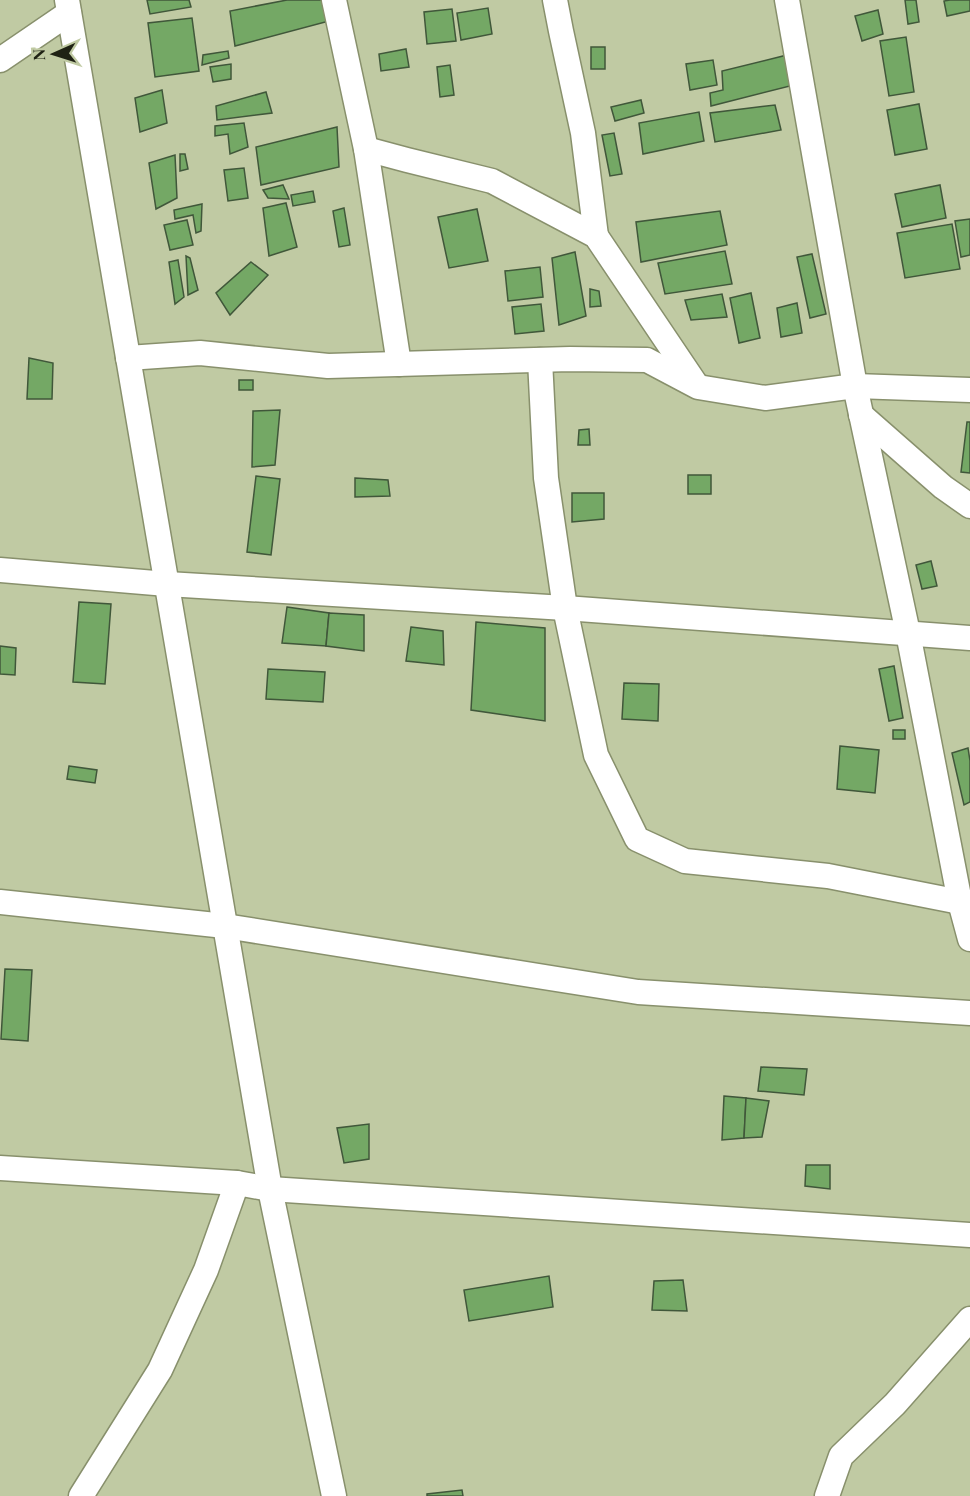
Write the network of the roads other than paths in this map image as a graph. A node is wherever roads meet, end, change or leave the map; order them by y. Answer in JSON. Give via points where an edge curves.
{"nodes":[{"id":1,"x":334,"y":0,"type":"edge"},
{"id":2,"x":555,"y":0,"type":"edge"},
{"id":3,"x":787,"y":0,"type":"edge"},
{"id":4,"x":68,"y":7,"type":"edge"},
{"id":5,"x":0,"y":60,"type":"edge"},
{"id":6,"x":366,"y":148,"type":"junction"},
{"id":7,"x":596,"y":236,"type":"junction"},
{"id":8,"x":128,"y":358,"type":"junction"},
{"id":9,"x":540,"y":360,"type":"junction"},
{"id":10,"x":399,"y":364,"type":"junction"},
{"id":11,"x":855,"y":386,"type":"junction"},
{"id":12,"x":698,"y":387,"type":"junction"},
{"id":13,"x":970,"y":390,"type":"edge"},
{"id":14,"x":861,"y":415,"type":"junction"},
{"id":15,"x":970,"y":506,"type":"edge"},
{"id":16,"x":0,"y":570,"type":"edge"},
{"id":17,"x":167,"y":584,"type":"junction"},
{"id":18,"x":565,"y":608,"type":"junction"},
{"id":19,"x":908,"y":633,"type":"junction"},
{"id":20,"x":970,"y":638,"type":"edge"},
{"id":21,"x":0,"y":902,"type":"edge"},
{"id":22,"x":965,"y":904,"type":"edge"},
{"id":23,"x":225,"y":926,"type":"junction"},
{"id":24,"x":970,"y":939,"type":"edge"},
{"id":25,"x":970,"y":1013,"type":"edge"},
{"id":26,"x":0,"y":1168,"type":"edge"},
{"id":27,"x":237,"y":1183,"type":"junction"},
{"id":28,"x":270,"y":1189,"type":"junction"},
{"id":29,"x":970,"y":1235,"type":"edge"},
{"id":30,"x":970,"y":1318,"type":"edge"},
{"id":31,"x":81,"y":1496,"type":"edge"},
{"id":32,"x":334,"y":1496,"type":"edge"},
{"id":33,"x":826,"y":1496,"type":"edge"}],
"edges":[{"from":1,"to":6,"type":"street"},
{"from":2,"to":7,"type":"street","via":[[583,133]]},
{"from":3,"to":11,"type":"street"},
{"from":4,"to":5,"type":"street"},
{"from":4,"to":8,"type":"street"},
{"from":6,"to":7,"type":"street","via":[[492,181]]},
{"from":6,"to":10,"type":"street"},
{"from":7,"to":12,"type":"street"},
{"from":8,"to":10,"type":"street","via":[[200,353],[328,366]]},
{"from":8,"to":17,"type":"street"},
{"from":9,"to":10,"type":"street"},
{"from":9,"to":12,"type":"street","via":[[647,360]]},
{"from":9,"to":18,"type":"street","via":[[546,478]]},
{"from":11,"to":12,"type":"street","via":[[765,398]]},
{"from":11,"to":13,"type":"street"},
{"from":11,"to":14,"type":"street"},
{"from":14,"to":15,"type":"street"},
{"from":14,"to":19,"type":"street"},
{"from":16,"to":17,"type":"street"},
{"from":17,"to":18,"type":"street"},
{"from":17,"to":23,"type":"street"},
{"from":18,"to":19,"type":"street"},
{"from":18,"to":22,"type":"street","via":[[596,754],[637,839],[685,861],[828,876]]},
{"from":19,"to":20,"type":"street"},
{"from":19,"to":22,"type":"street"},
{"from":21,"to":23,"type":"street"},
{"from":22,"to":24,"type":"street"},
{"from":23,"to":25,"type":"street","via":[[639,992]]},
{"from":23,"to":28,"type":"street"},
{"from":26,"to":27,"type":"street"},
{"from":27,"to":28,"type":"street"},
{"from":27,"to":31,"type":"street","via":[[206,1270],[160,1370]]},
{"from":28,"to":29,"type":"street"},
{"from":28,"to":32,"type":"street"},
{"from":30,"to":33,"type":"street","via":[[896,1404],[841,1456]]}]}
